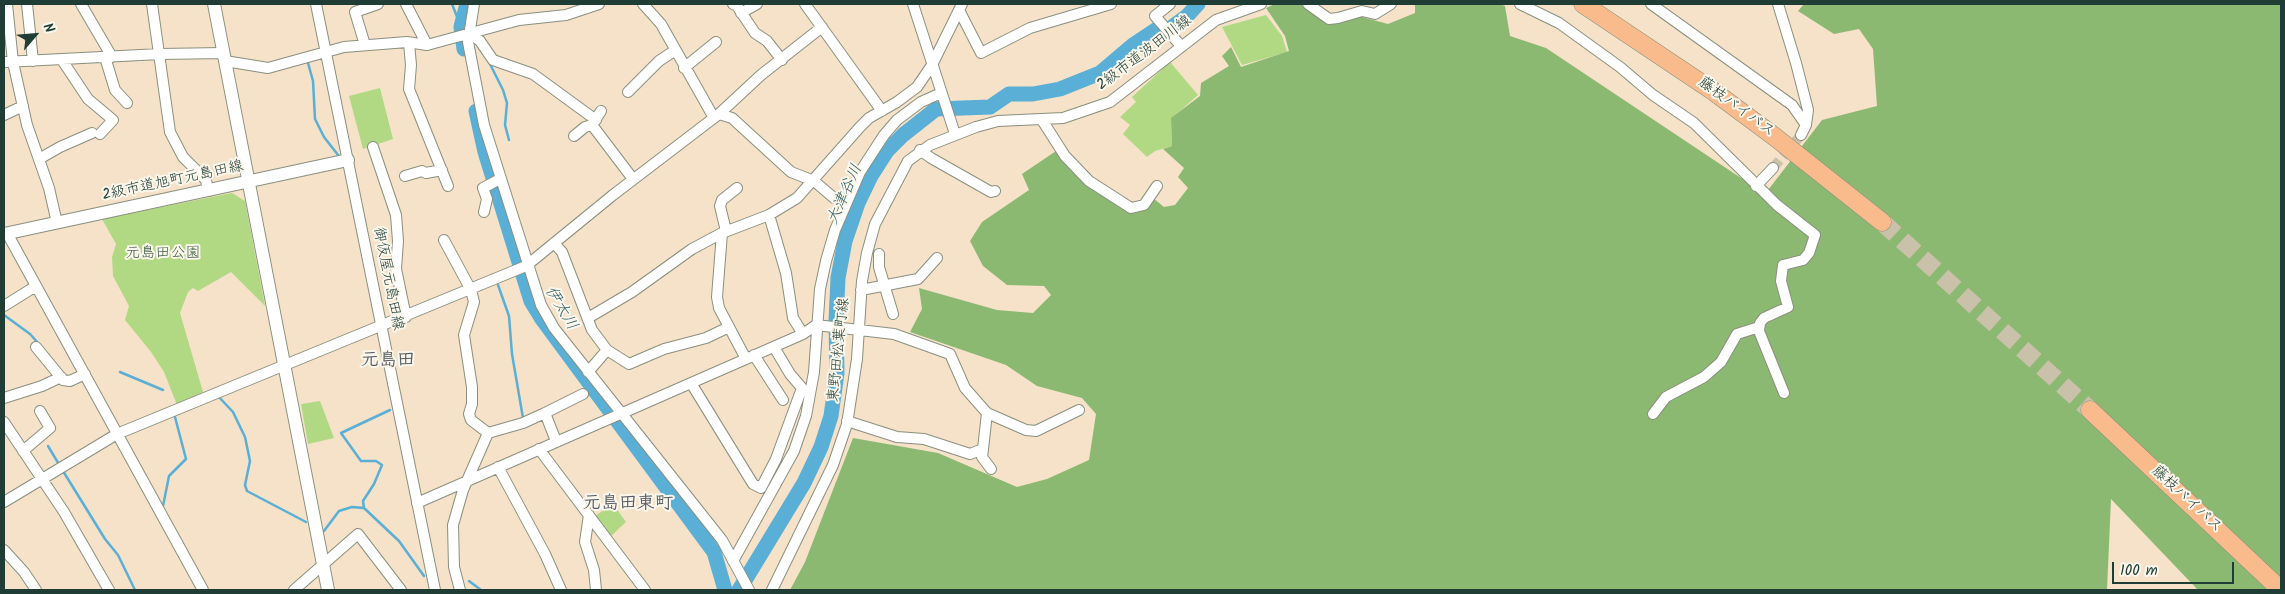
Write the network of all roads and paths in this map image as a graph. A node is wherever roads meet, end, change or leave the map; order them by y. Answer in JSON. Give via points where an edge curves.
{"nodes":[{"id":1,"x":7,"y":4,"type":"edge"},
{"id":2,"x":27,"y":4,"type":"edge"},
{"id":3,"x":81,"y":4,"type":"edge"},
{"id":4,"x":152,"y":4,"type":"edge"},
{"id":5,"x":214,"y":4,"type":"edge"},
{"id":6,"x":316,"y":4,"type":"edge"},
{"id":7,"x":378,"y":4,"type":"edge"},
{"id":8,"x":406,"y":4,"type":"edge"},
{"id":9,"x":474,"y":4,"type":"edge"},
{"id":10,"x":599,"y":4,"type":"edge"},
{"id":11,"x":643,"y":4,"type":"edge"},
{"id":12,"x":733,"y":4,"type":"edge"},
{"id":13,"x":757,"y":4,"type":"edge"},
{"id":14,"x":805,"y":4,"type":"edge"},
{"id":15,"x":914,"y":4,"type":"edge"},
{"id":16,"x":1107,"y":4,"type":"edge"},
{"id":17,"x":1170,"y":4,"type":"edge"},
{"id":18,"x":1261,"y":4,"type":"edge"},
{"id":19,"x":1308,"y":4,"type":"edge"},
{"id":20,"x":1392,"y":4,"type":"edge"},
{"id":21,"x":1520,"y":4,"type":"edge"},
{"id":22,"x":1583,"y":4,"type":"edge"},
{"id":23,"x":1651,"y":4,"type":"edge"},
{"id":24,"x":1778,"y":4,"type":"edge"},
{"id":25,"x":961,"y":7,"type":"edge"},
{"id":26,"x":741,"y":13,"type":"junction"},
{"id":27,"x":822,"y":27,"type":"junction"},
{"id":28,"x":466,"y":35,"type":"junction"},
{"id":29,"x":409,"y":42,"type":"junction"},
{"id":30,"x":716,"y":42,"type":"dead end"},
{"id":31,"x":365,"y":45,"type":"junction"},
{"id":32,"x":427,"y":45,"type":"junction"},
{"id":33,"x":1181,"y":46,"type":"junction"},
{"id":34,"x":325,"y":51,"type":"junction"},
{"id":35,"x":674,"y":51,"type":"junction"},
{"id":36,"x":160,"y":54,"type":"junction"},
{"id":37,"x":109,"y":57,"type":"junction"},
{"id":38,"x":224,"y":57,"type":"junction"},
{"id":39,"x":62,"y":60,"type":"junction"},
{"id":40,"x":782,"y":60,"type":"junction"},
{"id":41,"x":33,"y":61,"type":"junction"},
{"id":42,"x":8,"y":62,"type":"edge"},
{"id":43,"x":932,"y":65,"type":"junction"},
{"id":44,"x":684,"y":68,"type":"junction"},
{"id":45,"x":628,"y":92,"type":"dead end"},
{"id":46,"x":942,"y":94,"type":"junction"},
{"id":47,"x":126,"y":103,"type":"dead end"},
{"id":48,"x":23,"y":106,"type":"junction"},
{"id":49,"x":882,"y":111,"type":"junction"},
{"id":50,"x":4,"y":115,"type":"edge"},
{"id":51,"x":716,"y":116,"type":"junction"},
{"id":52,"x":596,"y":118,"type":"junction"},
{"id":53,"x":1042,"y":120,"type":"junction"},
{"id":54,"x":1806,"y":124,"type":"junction"},
{"id":55,"x":955,"y":134,"type":"junction"},
{"id":56,"x":1801,"y":134,"type":"tunnel mouth"},
{"id":57,"x":574,"y":136,"type":"dead end"},
{"id":58,"x":374,"y":148,"type":"dead end"},
{"id":59,"x":920,"y":150,"type":"junction"},
{"id":60,"x":39,"y":159,"type":"junction"},
{"id":61,"x":348,"y":160,"type":"junction"},
{"id":62,"x":1773,"y":168,"type":"tunnel mouth"},
{"id":63,"x":442,"y":170,"type":"junction"},
{"id":64,"x":405,"y":176,"type":"dead end"},
{"id":65,"x":500,"y":179,"type":"junction"},
{"id":66,"x":633,"y":179,"type":"junction"},
{"id":67,"x":814,"y":181,"type":"junction"},
{"id":68,"x":248,"y":182,"type":"junction"},
{"id":69,"x":448,"y":186,"type":"dead end"},
{"id":70,"x":1157,"y":186,"type":"dead end"},
{"id":71,"x":1756,"y":186,"type":"junction"},
{"id":72,"x":737,"y":188,"type":"dead end"},
{"id":73,"x":208,"y":191,"type":"junction"},
{"id":74,"x":995,"y":191,"type":"dead end"},
{"id":75,"x":834,"y":198,"type":"dead end"},
{"id":76,"x":484,"y":212,"type":"dead end"},
{"id":77,"x":769,"y":215,"type":"junction"},
{"id":78,"x":1882,"y":222,"type":"tunnel mouth"},
{"id":79,"x":57,"y":223,"type":"junction"},
{"id":80,"x":724,"y":232,"type":"junction"},
{"id":81,"x":6,"y":233,"type":"edge"},
{"id":82,"x":444,"y":240,"type":"dead end"},
{"id":83,"x":554,"y":243,"type":"junction"},
{"id":84,"x":879,"y":254,"type":"dead end"},
{"id":85,"x":937,"y":258,"type":"dead end"},
{"id":86,"x":528,"y":266,"type":"junction"},
{"id":87,"x":36,"y":286,"type":"junction"},
{"id":88,"x":884,"y":286,"type":"junction"},
{"id":89,"x":471,"y":290,"type":"junction"},
{"id":90,"x":862,"y":290,"type":"junction"},
{"id":91,"x":4,"y":306,"type":"edge"},
{"id":92,"x":893,"y":314,"type":"dead end"},
{"id":93,"x":406,"y":317,"type":"junction"},
{"id":94,"x":588,"y":318,"type":"junction"},
{"id":95,"x":817,"y":326,"type":"junction"},
{"id":96,"x":381,"y":327,"type":"junction"},
{"id":97,"x":729,"y":327,"type":"junction"},
{"id":98,"x":1759,"y":327,"type":"junction"},
{"id":99,"x":857,"y":330,"type":"junction"},
{"id":100,"x":803,"y":334,"type":"junction"},
{"id":101,"x":774,"y":346,"type":"junction"},
{"id":102,"x":36,"y":347,"type":"dead end"},
{"id":103,"x":607,"y":350,"type":"junction"},
{"id":104,"x":750,"y":357,"type":"junction"},
{"id":105,"x":284,"y":366,"type":"junction"},
{"id":106,"x":588,"y":372,"type":"junction"},
{"id":107,"x":85,"y":374,"type":"junction"},
{"id":108,"x":61,"y":377,"type":"junction"},
{"id":109,"x":691,"y":383,"type":"junction"},
{"id":110,"x":1784,"y":393,"type":"dead end"},
{"id":111,"x":583,"y":394,"type":"dead end"},
{"id":112,"x":4,"y":398,"type":"edge"},
{"id":113,"x":783,"y":400,"type":"dead end"},
{"id":114,"x":1079,"y":410,"type":"dead end"},
{"id":115,"x":2090,"y":410,"type":"tunnel mouth"},
{"id":116,"x":40,"y":411,"type":"dead end"},
{"id":117,"x":546,"y":413,"type":"junction"},
{"id":118,"x":987,"y":413,"type":"junction"},
{"id":119,"x":619,"y":414,"type":"junction"},
{"id":120,"x":1653,"y":414,"type":"dead end"},
{"id":121,"x":847,"y":420,"type":"junction"},
{"id":122,"x":4,"y":422,"type":"edge"},
{"id":123,"x":488,"y":433,"type":"junction"},
{"id":124,"x":118,"y":434,"type":"junction"},
{"id":125,"x":556,"y":441,"type":"junction"},
{"id":126,"x":539,"y":449,"type":"junction"},
{"id":127,"x":983,"y":449,"type":"junction"},
{"id":128,"x":23,"y":451,"type":"junction"},
{"id":129,"x":498,"y":467,"type":"junction"},
{"id":130,"x":991,"y":469,"type":"dead end"},
{"id":131,"x":42,"y":480,"type":"junction"},
{"id":132,"x":467,"y":481,"type":"junction"},
{"id":133,"x":4,"y":502,"type":"edge"},
{"id":134,"x":417,"y":503,"type":"junction"},
{"id":135,"x":589,"y":515,"type":"junction"},
{"id":136,"x":4,"y":550,"type":"edge"},
{"id":137,"x":733,"y":562,"type":"junction"},
{"id":138,"x":323,"y":564,"type":"junction"},
{"id":139,"x":36,"y":590,"type":"edge"},
{"id":140,"x":109,"y":590,"type":"edge"},
{"id":141,"x":203,"y":590,"type":"edge"},
{"id":142,"x":294,"y":590,"type":"edge"},
{"id":143,"x":328,"y":590,"type":"edge"},
{"id":144,"x":401,"y":590,"type":"edge"},
{"id":145,"x":435,"y":590,"type":"edge"},
{"id":146,"x":460,"y":590,"type":"edge"},
{"id":147,"x":561,"y":590,"type":"edge"},
{"id":148,"x":596,"y":590,"type":"edge"},
{"id":149,"x":645,"y":590,"type":"edge"},
{"id":150,"x":749,"y":590,"type":"edge"},
{"id":151,"x":772,"y":590,"type":"edge"},
{"id":152,"x":2281,"y":590,"type":"edge"}],
"edges":[{"from":1,"to":42,"type":"street"},
{"from":2,"to":41,"type":"street"},
{"from":3,"to":37,"type":"street"},
{"from":4,"to":36,"type":"street"},
{"from":5,"to":38,"type":"street"},
{"from":6,"to":34,"type":"street","name":"御仮屋元島田線"},
{"from":7,"to":31,"type":"street","via":[[355,12]]},
{"from":8,"to":32,"type":"street"},
{"from":9,"to":28,"type":"street"},
{"from":10,"to":28,"type":"street","via":[[566,15],[519,20]]},
{"from":11,"to":35,"type":"street","via":[[661,24]]},
{"from":12,"to":26,"type":"street"},
{"from":13,"to":26,"type":"street"},
{"from":14,"to":27,"type":"street"},
{"from":15,"to":43,"type":"street"},
{"from":16,"to":25,"type":"street","via":[[1030,28],[981,53]]},
{"from":17,"to":33,"type":"street","via":[[1155,16]]},
{"from":18,"to":33,"type":"street","name":"2級市道波田川線","via":[[1216,20]]},
{"from":19,"to":20,"type":"street","via":[[1329,19],[1362,11],[1375,14]]},
{"from":21,"to":71,"type":"street","via":[[1559,23],[1694,123]]},
{"from":22,"to":78,"type":"highway","name":"藤枝バイパス","via":[[1712,91]]},
{"from":23,"to":54,"type":"street","via":[[1792,105]]},
{"from":24,"to":54,"type":"street","via":[[1808,110]]},
{"from":25,"to":43,"type":"street"},
{"from":26,"to":40,"type":"street","via":[[755,33],[767,41]]},
{"from":27,"to":40,"type":"street"},
{"from":27,"to":49,"type":"street"},
{"from":28,"to":32,"type":"street"},
{"from":28,"to":52,"type":"street","via":[[480,41],[493,60],[533,74]]},
{"from":28,"to":65,"type":"street","via":[[484,125]]},
{"from":29,"to":31,"type":"street"},
{"from":29,"to":32,"type":"street"},
{"from":29,"to":63,"type":"street","via":[[409,89]]},
{"from":30,"to":44,"type":"street"},
{"from":31,"to":34,"type":"street"},
{"from":33,"to":53,"type":"street","name":"2級市道波田川線","via":[[1110,102],[1079,114]]},
{"from":34,"to":38,"type":"street","via":[[268,68]]},
{"from":34,"to":61,"type":"street","name":"御仮屋元島田線"},
{"from":35,"to":44,"type":"street"},
{"from":35,"to":45,"type":"street","via":[[659,61]]},
{"from":36,"to":37,"type":"street"},
{"from":36,"to":38,"type":"street"},
{"from":36,"to":73,"type":"street","via":[[170,132],[183,157],[206,180]]},
{"from":37,"to":39,"type":"street"},
{"from":37,"to":47,"type":"street","via":[[115,90]]},
{"from":38,"to":68,"type":"street"},
{"from":39,"to":41,"type":"street"},
{"from":39,"to":60,"type":"street","via":[[88,99],[113,120],[96,133]]},
{"from":40,"to":51,"type":"street"},
{"from":41,"to":42,"type":"street"},
{"from":42,"to":48,"type":"street"},
{"from":43,"to":46,"type":"street"},
{"from":43,"to":49,"type":"street","via":[[912,91]]},
{"from":44,"to":51,"type":"street"},
{"from":46,"to":55,"type":"street"},
{"from":46,"to":95,"type":"street","via":[[921,102],[897,120],[860,172],[835,230],[820,289]]},
{"from":48,"to":50,"type":"street"},
{"from":48,"to":60,"type":"street"},
{"from":49,"to":67,"type":"street","via":[[860,127]]},
{"from":51,"to":66,"type":"street"},
{"from":51,"to":67,"type":"street","via":[[732,118],[791,172]]},
{"from":52,"to":57,"type":"street"},
{"from":52,"to":66,"type":"street"},
{"from":53,"to":55,"type":"street","name":"2級市道波田川線","via":[[998,122]]},
{"from":53,"to":70,"type":"street","via":[[1065,156],[1089,181],[1131,208],[1144,204]]},
{"from":54,"to":56,"type":"street"},
{"from":55,"to":59,"type":"street","name":"東野田松葉町線"},
{"from":58,"to":93,"type":"street","via":[[396,215],[396,269]]},
{"from":59,"to":74,"type":"street","via":[[991,192]]},
{"from":59,"to":90,"type":"street","name":"東野田松葉町線","via":[[908,161],[875,224]]},
{"from":60,"to":79,"type":"street"},
{"from":61,"to":68,"type":"street","name":"2級市道旭町元島田線"},
{"from":61,"to":96,"type":"street","name":"御仮屋元島田線"},
{"from":62,"to":71,"type":"street"},
{"from":63,"to":64,"type":"street"},
{"from":63,"to":69,"type":"street"},
{"from":65,"to":76,"type":"street","via":[[483,188],[487,199]]},
{"from":65,"to":86,"type":"street"},
{"from":66,"to":83,"type":"street"},
{"from":67,"to":75,"type":"street"},
{"from":67,"to":77,"type":"street","via":[[788,205]]},
{"from":68,"to":73,"type":"street","name":"2級市道旭町元島田線"},
{"from":68,"to":105,"type":"street"},
{"from":71,"to":98,"type":"street","via":[[1815,235],[1803,260],[1783,265],[1781,281],[1788,307],[1764,318]]},
{"from":72,"to":80,"type":"street","via":[[722,200],[720,206]]},
{"from":73,"to":79,"type":"street","name":"2級市道旭町元島田線"},
{"from":77,"to":80,"type":"street"},
{"from":77,"to":100,"type":"street","via":[[786,273],[793,318]]},
{"from":79,"to":81,"type":"street","name":"2級市道旭町元島田線"},
{"from":80,"to":94,"type":"street","via":[[692,249],[632,292]]},
{"from":80,"to":97,"type":"street","via":[[717,297]]},
{"from":81,"to":87,"type":"street"},
{"from":82,"to":89,"type":"street"},
{"from":83,"to":86,"type":"street"},
{"from":83,"to":94,"type":"street","via":[[562,252]]},
{"from":84,"to":88,"type":"street"},
{"from":85,"to":88,"type":"street","via":[[918,279]]},
{"from":86,"to":89,"type":"street"},
{"from":86,"to":106,"type":"street","via":[[541,305],[554,328]]},
{"from":87,"to":91,"type":"street"},
{"from":87,"to":107,"type":"street"},
{"from":88,"to":90,"type":"street"},
{"from":88,"to":92,"type":"street"},
{"from":89,"to":93,"type":"street"},
{"from":89,"to":123,"type":"street","via":[[474,302],[464,335],[472,387],[469,414],[471,420]]},
{"from":90,"to":99,"type":"street","name":"東野田松葉町線"},
{"from":93,"to":96,"type":"street"},
{"from":94,"to":103,"type":"street","via":[[592,330]]},
{"from":95,"to":99,"type":"street"},
{"from":95,"to":100,"type":"street"},
{"from":95,"to":137,"type":"street","via":[[814,372],[806,416],[794,451]]},
{"from":96,"to":105,"type":"street"},
{"from":96,"to":134,"type":"street","name":"御仮屋元島田線"},
{"from":97,"to":103,"type":"street","via":[[629,364]]},
{"from":97,"to":104,"type":"street"},
{"from":98,"to":110,"type":"street"},
{"from":98,"to":120,"type":"street","via":[[1737,334],[1722,362],[1704,377],[1666,397]]},
{"from":99,"to":118,"type":"street","via":[[894,334],[950,354],[965,388]]},
{"from":99,"to":121,"type":"street","name":"東野田松葉町線","via":[[857,359]]},
{"from":100,"to":101,"type":"street"},
{"from":101,"to":104,"type":"street"},
{"from":101,"to":109,"type":"street","via":[[802,388],[776,459],[761,488],[753,484]]},
{"from":102,"to":108,"type":"street"},
{"from":103,"to":106,"type":"street"},
{"from":104,"to":109,"type":"street"},
{"from":104,"to":113,"type":"street"},
{"from":105,"to":124,"type":"street"},
{"from":105,"to":138,"type":"street"},
{"from":106,"to":119,"type":"street"},
{"from":107,"to":108,"type":"street","via":[[70,381]]},
{"from":107,"to":124,"type":"street"},
{"from":108,"to":112,"type":"street"},
{"from":109,"to":119,"type":"street"},
{"from":111,"to":117,"type":"street"},
{"from":114,"to":118,"type":"street","via":[[1036,431],[1026,430]]},
{"from":115,"to":152,"type":"highway","name":"藤枝バイパス"},
{"from":116,"to":128,"type":"street","via":[[50,428]]},
{"from":117,"to":123,"type":"street"},
{"from":117,"to":125,"type":"street"},
{"from":118,"to":127,"type":"street"},
{"from":119,"to":125,"type":"street"},
{"from":119,"to":137,"type":"street","via":[[722,540]]},
{"from":121,"to":127,"type":"street","via":[[897,437],[924,439],[970,454]]},
{"from":121,"to":151,"type":"street","name":"東野田松葉町線","via":[[833,465]]},
{"from":122,"to":128,"type":"street"},
{"from":123,"to":132,"type":"street"},
{"from":124,"to":131,"type":"street"},
{"from":124,"to":141,"type":"street"},
{"from":125,"to":126,"type":"street"},
{"from":126,"to":129,"type":"street"},
{"from":126,"to":135,"type":"street"},
{"from":127,"to":130,"type":"street","via":[[982,457]]},
{"from":128,"to":131,"type":"street"},
{"from":129,"to":132,"type":"street"},
{"from":129,"to":147,"type":"street","via":[[546,554]]},
{"from":131,"to":133,"type":"street"},
{"from":131,"to":140,"type":"street"},
{"from":132,"to":134,"type":"street"},
{"from":132,"to":146,"type":"street","via":[[453,524],[454,567]]},
{"from":134,"to":145,"type":"street","name":"御仮屋元島田線"},
{"from":135,"to":148,"type":"street","via":[[586,542]]},
{"from":135,"to":149,"type":"street"},
{"from":136,"to":139,"type":"street"},
{"from":137,"to":150,"type":"street"},
{"from":138,"to":142,"type":"street"},
{"from":138,"to":143,"type":"street"},
{"from":138,"to":144,"type":"street","via":[[358,534]]}]}
